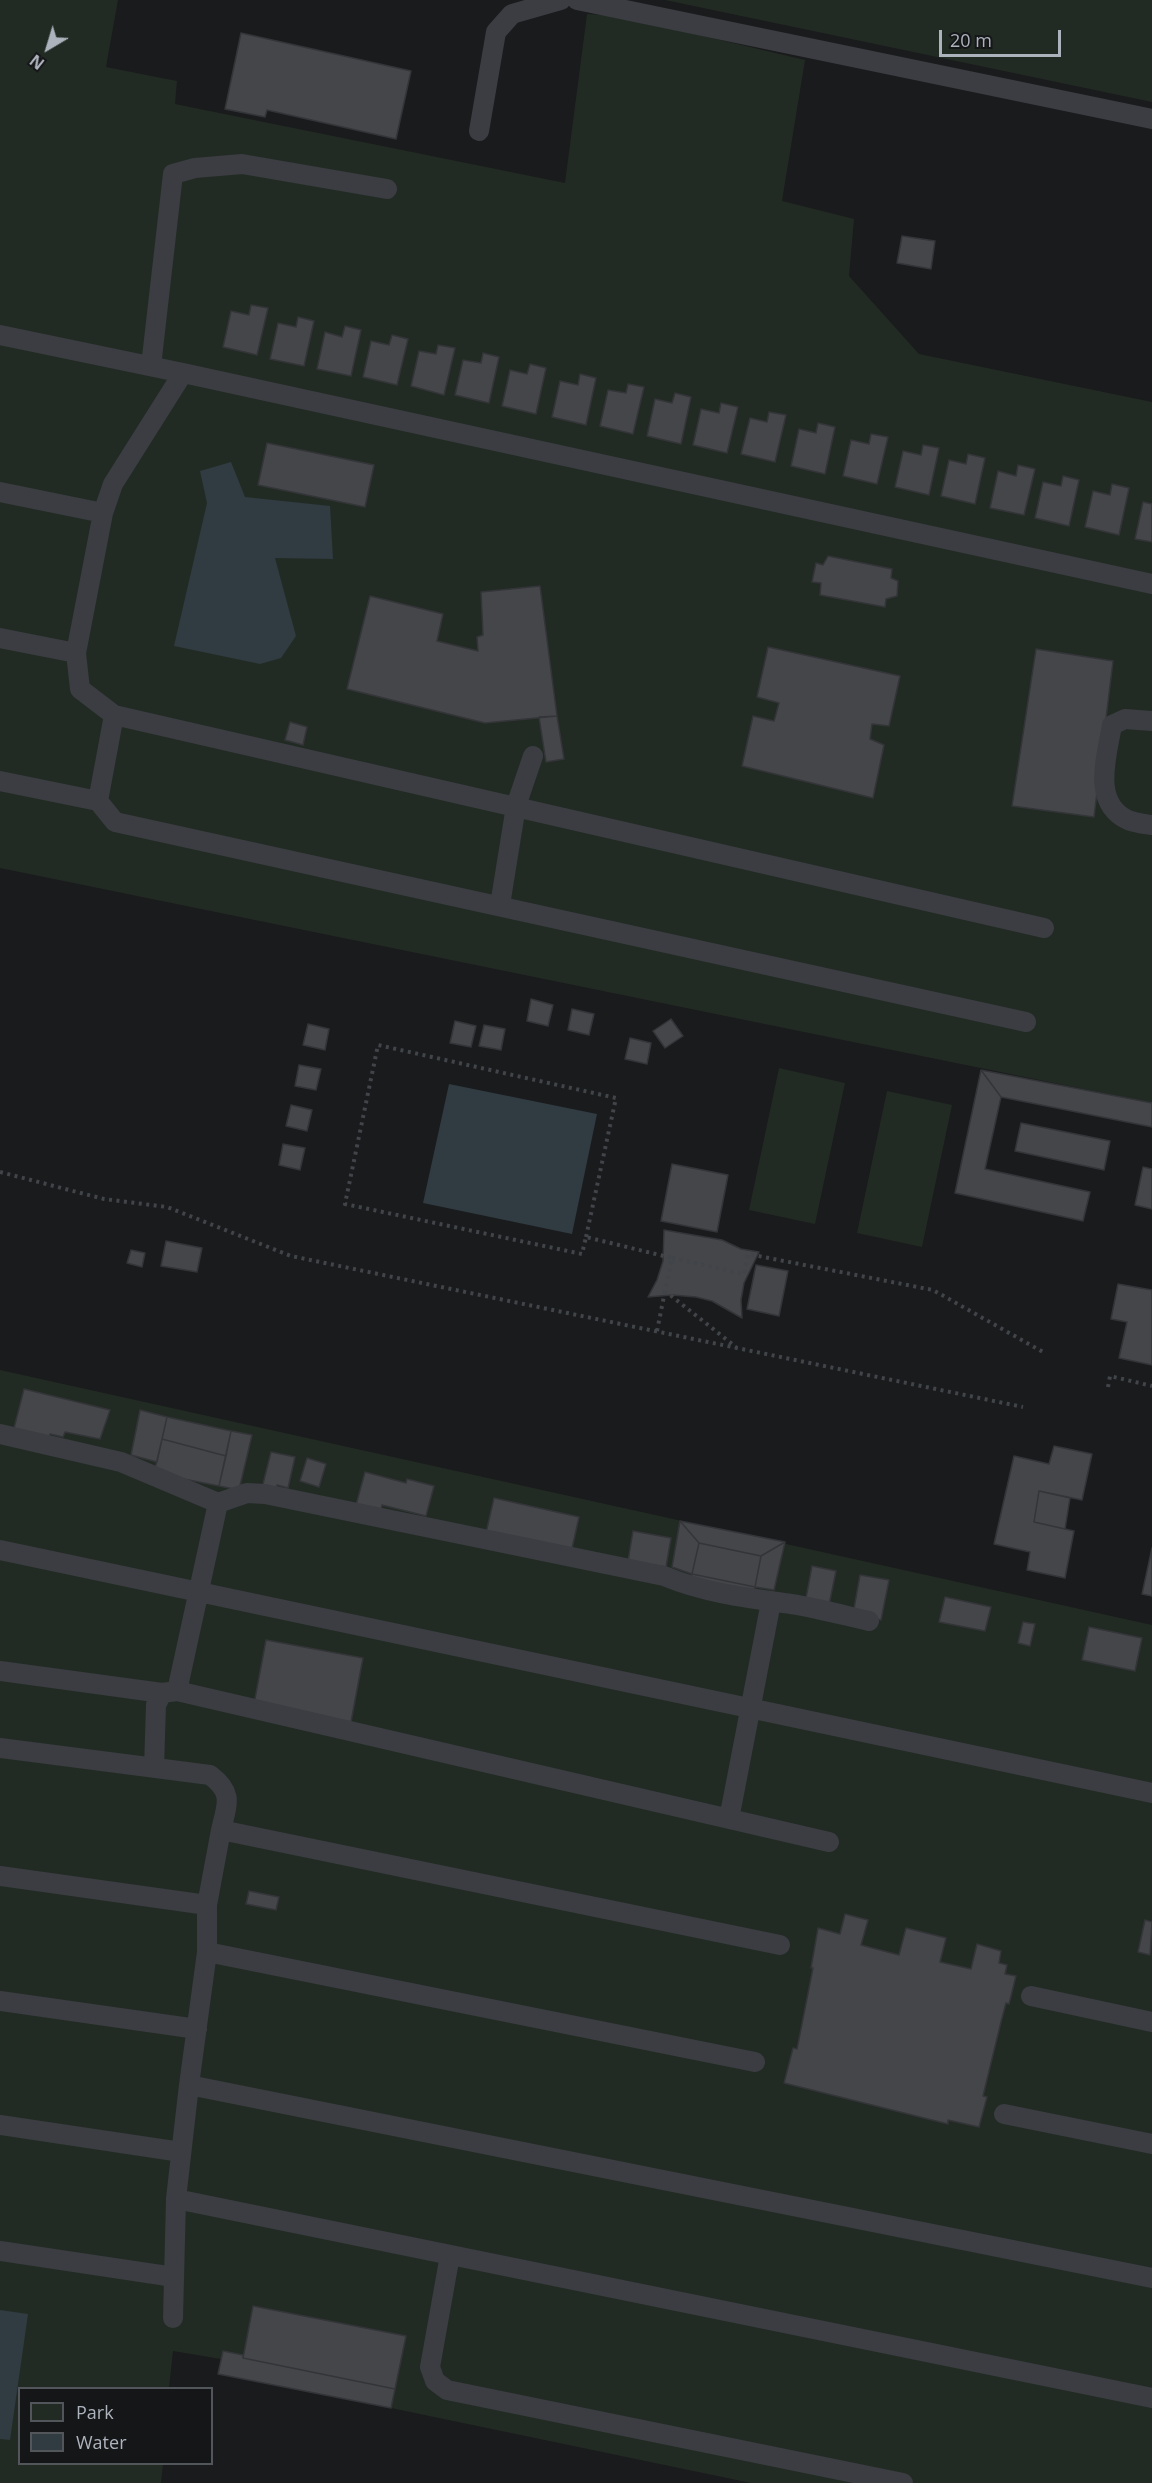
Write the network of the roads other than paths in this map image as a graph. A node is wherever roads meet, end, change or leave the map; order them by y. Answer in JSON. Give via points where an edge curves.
{"nodes":[{"id":1,"x":561,"y":0,"type":"edge"},
{"id":2,"x":577,"y":0,"type":"edge"},
{"id":3,"x":1152,"y":120,"type":"edge"},
{"id":4,"x":479,"y":131,"type":"dead end"},
{"id":5,"x":387,"y":189,"type":"dead end"},
{"id":6,"x":0,"y":335,"type":"edge"},
{"id":7,"x":150,"y":366,"type":"junction"},
{"id":8,"x":183,"y":373,"type":"junction"},
{"id":9,"x":0,"y":492,"type":"edge"},
{"id":10,"x":103,"y":513,"type":"junction"},
{"id":11,"x":1152,"y":584,"type":"edge"},
{"id":12,"x":0,"y":638,"type":"edge"},
{"id":13,"x":76,"y":653,"type":"junction"},
{"id":14,"x":114,"y":715,"type":"junction"},
{"id":15,"x":1152,"y":721,"type":"edge"},
{"id":16,"x":533,"y":756,"type":"dead end"},
{"id":17,"x":0,"y":782,"type":"edge"},
{"id":18,"x":99,"y":801,"type":"junction"},
{"id":19,"x":516,"y":806,"type":"junction"},
{"id":20,"x":1152,"y":825,"type":"edge"},
{"id":21,"x":500,"y":905,"type":"junction"},
{"id":22,"x":1044,"y":928,"type":"dead end"},
{"id":23,"x":1026,"y":1022,"type":"dead end"},
{"id":24,"x":0,"y":1434,"type":"edge"},
{"id":25,"x":218,"y":1503,"type":"junction"},
{"id":26,"x":0,"y":1550,"type":"edge"},
{"id":27,"x":199,"y":1594,"type":"junction"},
{"id":28,"x":771,"y":1602,"type":"junction"},
{"id":29,"x":868,"y":1621,"type":"dead end"},
{"id":30,"x":0,"y":1671,"type":"edge"},
{"id":31,"x":170,"y":1692,"type":"junction"},
{"id":32,"x":751,"y":1709,"type":"junction"},
{"id":33,"x":0,"y":1748,"type":"edge"},
{"id":34,"x":154,"y":1768,"type":"junction"},
{"id":35,"x":1152,"y":1793,"type":"edge"},
{"id":36,"x":729,"y":1819,"type":"junction"},
{"id":37,"x":221,"y":1830,"type":"junction"},
{"id":38,"x":829,"y":1842,"type":"dead end"},
{"id":39,"x":0,"y":1876,"type":"edge"},
{"id":40,"x":207,"y":1905,"type":"junction"},
{"id":41,"x":780,"y":1945,"type":"dead end"},
{"id":42,"x":207,"y":1952,"type":"junction"},
{"id":43,"x":1031,"y":1996,"type":"dead end"},
{"id":44,"x":0,"y":2001,"type":"edge"},
{"id":45,"x":1152,"y":2022,"type":"edge"},
{"id":46,"x":197,"y":2029,"type":"junction"},
{"id":47,"x":755,"y":2062,"type":"dead end"},
{"id":48,"x":189,"y":2085,"type":"junction"},
{"id":49,"x":1004,"y":2114,"type":"dead end"},
{"id":50,"x":0,"y":2126,"type":"edge"},
{"id":51,"x":1152,"y":2144,"type":"edge"},
{"id":52,"x":181,"y":2152,"type":"junction"},
{"id":53,"x":176,"y":2199,"type":"junction"},
{"id":54,"x":0,"y":2251,"type":"edge"},
{"id":55,"x":450,"y":2255,"type":"junction"},
{"id":56,"x":174,"y":2277,"type":"junction"},
{"id":57,"x":1152,"y":2278,"type":"edge"},
{"id":58,"x":173,"y":2318,"type":"dead end"},
{"id":59,"x":1152,"y":2398,"type":"edge"},
{"id":60,"x":903,"y":2483,"type":"edge"}],
"edges":[{"from":1,"to":4,"type":"lane","via":[[512,14],[496,32]]},
{"from":2,"to":3,"type":"lane"},
{"from":5,"to":7,"type":"lane","via":[[242,164],[173,174]]},
{"from":6,"to":7,"type":"lane"},
{"from":7,"to":8,"type":"lane"},
{"from":8,"to":10,"type":"lane","via":[[113,484]]},
{"from":8,"to":11,"type":"lane"},
{"from":9,"to":10,"type":"lane"},
{"from":10,"to":13,"type":"lane"},
{"from":12,"to":13,"type":"lane"},
{"from":13,"to":14,"type":"lane","via":[[80,689]]},
{"from":14,"to":18,"type":"lane"},
{"from":14,"to":19,"type":"lane"},
{"from":15,"to":20,"type":"lane","via":[[1125,718],[1112,725],[1103,784],[1108,804],[1115,810],[1128,820]]},
{"from":16,"to":19,"type":"lane"},
{"from":17,"to":18,"type":"lane"},
{"from":18,"to":21,"type":"lane","via":[[115,822]]},
{"from":19,"to":21,"type":"lane"},
{"from":19,"to":22,"type":"lane"},
{"from":21,"to":23,"type":"lane"},
{"from":24,"to":25,"type":"lane","via":[[121,1462]]},
{"from":25,"to":27,"type":"lane"},
{"from":25,"to":28,"type":"lane","via":[[247,1493],[265,1494],[664,1576],[689,1586]]},
{"from":26,"to":27,"type":"lane"},
{"from":27,"to":31,"type":"lane"},
{"from":27,"to":32,"type":"lane"},
{"from":28,"to":29,"type":"lane"},
{"from":28,"to":32,"type":"lane"},
{"from":30,"to":31,"type":"lane"},
{"from":31,"to":34,"type":"lane","via":[[156,1705]]},
{"from":31,"to":36,"type":"lane"},
{"from":32,"to":35,"type":"lane"},
{"from":32,"to":36,"type":"lane"},
{"from":33,"to":34,"type":"lane"},
{"from":34,"to":37,"type":"lane","via":[[210,1775],[224,1785],[228,1801]]},
{"from":36,"to":38,"type":"lane"},
{"from":37,"to":40,"type":"lane"},
{"from":37,"to":41,"type":"lane"},
{"from":39,"to":40,"type":"lane"},
{"from":40,"to":42,"type":"lane"},
{"from":42,"to":46,"type":"lane"},
{"from":42,"to":47,"type":"lane"},
{"from":43,"to":45,"type":"lane"},
{"from":44,"to":46,"type":"lane"},
{"from":46,"to":48,"type":"lane"},
{"from":48,"to":52,"type":"lane"},
{"from":48,"to":57,"type":"lane"},
{"from":49,"to":51,"type":"lane"},
{"from":50,"to":52,"type":"lane"},
{"from":52,"to":53,"type":"lane"},
{"from":53,"to":55,"type":"lane"},
{"from":53,"to":56,"type":"lane"},
{"from":54,"to":56,"type":"lane"},
{"from":55,"to":59,"type":"lane"},
{"from":55,"to":60,"type":"lane","via":[[430,2367],[435,2381],[447,2390]]},
{"from":56,"to":58,"type":"lane"}]}
